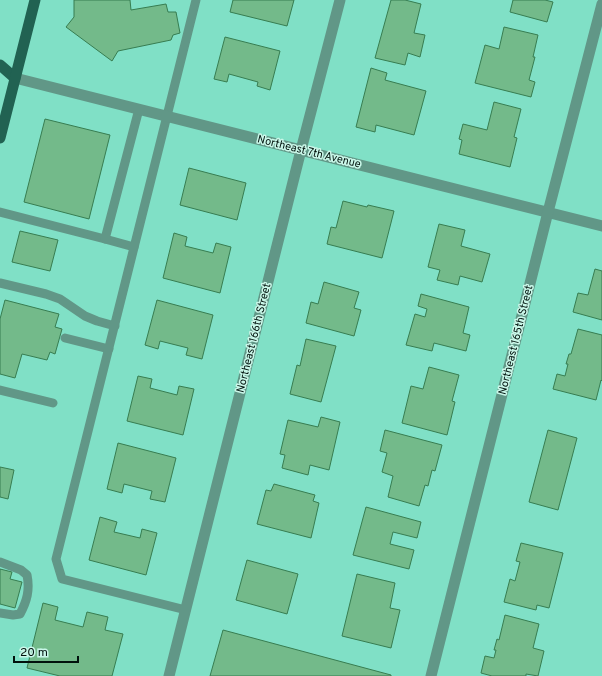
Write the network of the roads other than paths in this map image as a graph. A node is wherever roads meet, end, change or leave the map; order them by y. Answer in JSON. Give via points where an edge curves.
{"nodes":[{"id":1,"x":35,"y":0,"type":"edge"},
{"id":2,"x":340,"y":0,"type":"edge"},
{"id":3,"x":194,"y":1,"type":"edge"},
{"id":4,"x":602,"y":4,"type":"edge"},
{"id":5,"x":0,"y":65,"type":"edge"},
{"id":6,"x":15,"y":78,"type":"junction"},
{"id":7,"x":139,"y":109,"type":"junction"},
{"id":8,"x":167,"y":116,"type":"junction"},
{"id":9,"x":0,"y":138,"type":"edge"},
{"id":10,"x":301,"y":150,"type":"junction"},
{"id":11,"x":0,"y":212,"type":"edge"},
{"id":12,"x":548,"y":212,"type":"junction"},
{"id":13,"x":602,"y":226,"type":"edge"},
{"id":14,"x":105,"y":239,"type":"junction"},
{"id":15,"x":134,"y":247,"type":"junction"},
{"id":16,"x":0,"y":282,"type":"edge"},
{"id":17,"x":114,"y":326,"type":"junction"},
{"id":18,"x":65,"y":338,"type":"dead end"},
{"id":19,"x":109,"y":349,"type":"junction"},
{"id":20,"x":0,"y":390,"type":"edge"},
{"id":21,"x":53,"y":403,"type":"dead end"},
{"id":22,"x":0,"y":562,"type":"edge"},
{"id":23,"x":186,"y":610,"type":"junction"},
{"id":24,"x":0,"y":613,"type":"edge"},
{"id":25,"x":169,"y":676,"type":"edge"},
{"id":26,"x":431,"y":676,"type":"edge"}],
"edges":[{"from":1,"to":6,"type":"main road"},
{"from":2,"to":10,"type":"street","name":"Northeast 166th Street"},
{"from":3,"to":8,"type":"lane"},
{"from":4,"to":12,"type":"street","name":"Northeast 165th Street"},
{"from":5,"to":6,"type":"main road"},
{"from":6,"to":7,"type":"street","name":"Northeast 7th Avenue"},
{"from":6,"to":9,"type":"main road"},
{"from":7,"to":8,"type":"street","name":"Northeast 7th Avenue"},
{"from":7,"to":14,"type":"lane"},
{"from":8,"to":10,"type":"street","name":"Northeast 7th Avenue"},
{"from":8,"to":15,"type":"lane"},
{"from":10,"to":12,"type":"street","name":"Northeast 7th Avenue"},
{"from":10,"to":23,"type":"street","name":"Northeast 166th Street"},
{"from":11,"to":14,"type":"lane"},
{"from":12,"to":13,"type":"street","name":"Northeast 7th Avenue"},
{"from":12,"to":26,"type":"street","name":"Northeast 165th Street"},
{"from":14,"to":15,"type":"lane"},
{"from":15,"to":17,"type":"lane"},
{"from":16,"to":17,"type":"lane","via":[[60,299],[85,316]]},
{"from":17,"to":19,"type":"lane"},
{"from":18,"to":19,"type":"lane"},
{"from":19,"to":23,"type":"lane","via":[[56,559],[62,579]]},
{"from":20,"to":21,"type":"lane"},
{"from":22,"to":24,"type":"lane","via":[[28,575],[29,585],[26,603],[20,614]]},
{"from":23,"to":25,"type":"street","name":"Northeast 166th Street"}]}
